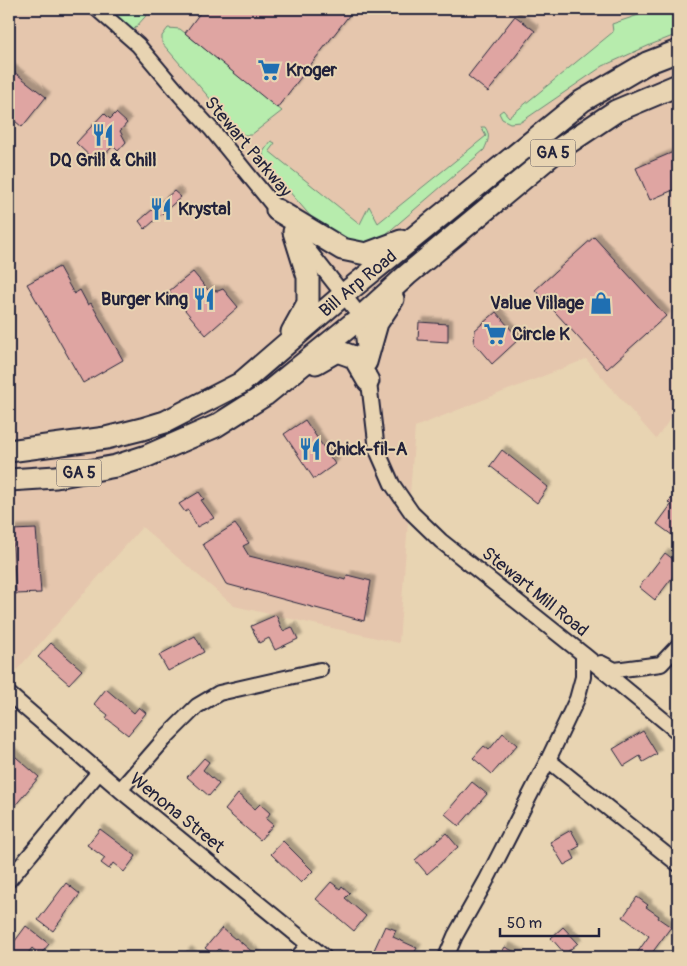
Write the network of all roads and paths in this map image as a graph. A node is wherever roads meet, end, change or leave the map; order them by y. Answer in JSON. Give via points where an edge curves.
{"nodes":[{"id":1,"x":98,"y":9,"type":"edge"},
{"id":2,"x":678,"y":51,"type":"edge"},
{"id":3,"x":678,"y":85,"type":"edge"},
{"id":4,"x":277,"y":210,"type":"junction"},
{"id":5,"x":294,"y":232,"type":"junction"},
{"id":6,"x":418,"y":234,"type":"junction"},
{"id":7,"x":407,"y":275,"type":"junction"},
{"id":8,"x":343,"y":295,"type":"junction"},
{"id":9,"x":361,"y":317,"type":"junction"},
{"id":10,"x":284,"y":346,"type":"junction"},
{"id":11,"x":367,"y":372,"type":"junction"},
{"id":12,"x":265,"y":395,"type":"junction"},
{"id":13,"x":9,"y":451,"type":"edge"},
{"id":14,"x":9,"y":480,"type":"edge"},
{"id":15,"x":678,"y":646,"type":"edge"},
{"id":16,"x":583,"y":654,"type":"junction"},
{"id":17,"x":320,"y":670,"type":"dead end"},
{"id":18,"x":9,"y":694,"type":"edge"},
{"id":19,"x":678,"y":732,"type":"edge"},
{"id":20,"x":548,"y":760,"type":"junction"},
{"id":21,"x":99,"y":772,"type":"junction"},
{"id":22,"x":120,"y":790,"type":"junction"},
{"id":23,"x":678,"y":864,"type":"edge"},
{"id":24,"x":9,"y":880,"type":"edge"},
{"id":25,"x":309,"y":944,"type":"junction"},
{"id":26,"x":298,"y":957,"type":"edge"},
{"id":27,"x":324,"y":957,"type":"edge"},
{"id":28,"x":446,"y":957,"type":"edge"}],
"edges":[{"from":1,"to":4,"type":"street","name":"Stewart Parkway","via":[[138,45]]},
{"from":2,"to":6,"type":"main road","name":"Bill Arp Road","number":"GA 5","via":[[647,63],[582,101]]},
{"from":3,"to":7,"type":"main road","name":"Bill Arp Road","number":"GA 5","via":[[616,111],[559,149]]},
{"from":4,"to":5,"type":"street","name":"Stewart Parkway"},
{"from":4,"to":6,"type":"main road","via":[[342,249],[366,254]]},
{"from":5,"to":8,"type":"street","name":"Stewart Parkway"},
{"from":5,"to":10,"type":"main road","via":[[308,277],[308,303]]},
{"from":6,"to":8,"type":"main road","name":"Bill Arp Road","number":"GA 5"},
{"from":7,"to":9,"type":"main road","name":"Bill Arp Road","number":"GA 5"},
{"from":7,"to":11,"type":"main road","via":[[377,323]]},
{"from":8,"to":9,"type":"street","name":"Stewart Parkway"},
{"from":8,"to":10,"type":"main road","name":"Bill Arp Road","number":"GA 5"},
{"from":9,"to":11,"type":"street","name":"Stewart Mill Road"},
{"from":9,"to":12,"type":"main road","name":"Bill Arp Road","number":"GA 5"},
{"from":10,"to":13,"type":"main road","name":"Bill Arp Road","number":"GA 5","via":[[241,383],[165,422],[106,438]]},
{"from":11,"to":12,"type":"main road","via":[[354,357],[338,351]]},
{"from":11,"to":16,"type":"street","name":"Stewart Mill Road","via":[[377,450],[392,484],[412,513],[442,541]]},
{"from":12,"to":14,"type":"main road","name":"Bill Arp Road","number":"GA 5","via":[[216,426],[116,466],[61,476]]},
{"from":15,"to":16,"type":"street","via":[[661,664],[615,670]]},
{"from":16,"to":19,"type":"street"},
{"from":16,"to":20,"type":"street","name":"Stewart Mill Road","via":[[583,677],[577,699]]},
{"from":17,"to":22,"type":"street","via":[[219,693],[197,706]]},
{"from":18,"to":21,"type":"street","name":"Wenona Street"},
{"from":20,"to":23,"type":"street"},
{"from":20,"to":28,"type":"street","name":"Stewart Mill Road"},
{"from":21,"to":22,"type":"street","name":"Wenona Street"},
{"from":21,"to":24,"type":"street"},
{"from":22,"to":25,"type":"street","name":"Wenona Street"},
{"from":25,"to":26,"type":"street"},
{"from":25,"to":27,"type":"street","name":"Wenona Street"}]}
